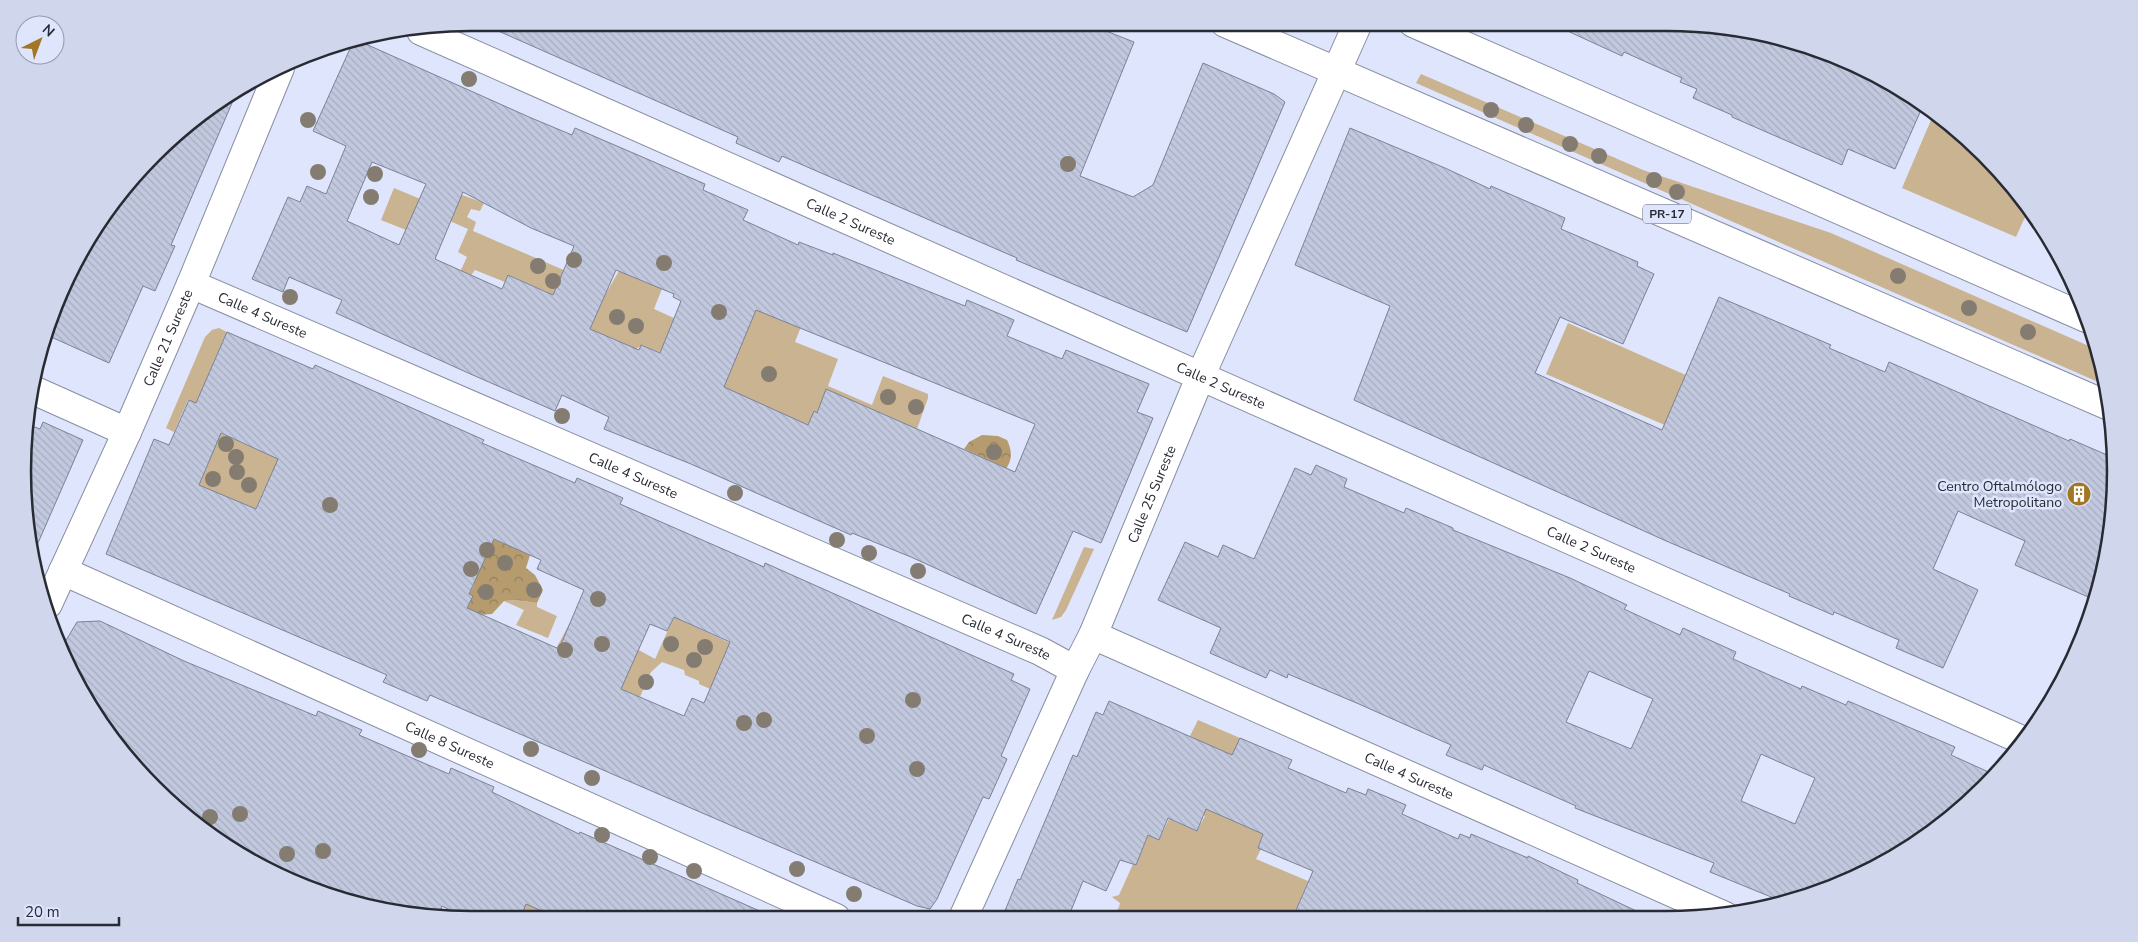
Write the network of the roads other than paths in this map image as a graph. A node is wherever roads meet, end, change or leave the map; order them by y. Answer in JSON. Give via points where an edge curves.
{"nodes":[{"id":1,"x":1246,"y":31,"type":"edge"},
{"id":2,"x":1354,"y":31,"type":"edge"},
{"id":3,"x":1432,"y":31,"type":"edge"},
{"id":4,"x":427,"y":34,"type":"edge"},
{"id":5,"x":1338,"y":70,"type":"junction"},
{"id":6,"x":276,"y":77,"type":"edge"},
{"id":7,"x":191,"y":284,"type":"junction"},
{"id":8,"x":2077,"y":314,"type":"edge"},
{"id":9,"x":1201,"y":376,"type":"junction"},
{"id":10,"x":39,"y":393,"type":"edge"},
{"id":11,"x":2101,"y":403,"type":"edge"},
{"id":12,"x":127,"y":432,"type":"junction"},
{"id":13,"x":63,"y":571,"type":"junction"},
{"id":14,"x":50,"y":598,"type":"edge"},
{"id":15,"x":1093,"y":635,"type":"junction"},
{"id":16,"x":1075,"y":670,"type":"junction"},
{"id":17,"x":2017,"y":738,"type":"edge"},
{"id":18,"x":1708,"y":909,"type":"edge"},
{"id":19,"x":820,"y":911,"type":"edge"},
{"id":20,"x":966,"y":911,"type":"edge"}],
"edges":[{"from":1,"to":5,"type":"street","number":"PR-17"},
{"from":2,"to":5,"type":"street","name":"Calle 25 Sureste"},
{"from":3,"to":8,"type":"street"},
{"from":4,"to":9,"type":"street","name":"Calle 2 Sureste"},
{"from":5,"to":9,"type":"street","name":"Calle 25 Sureste"},
{"from":5,"to":11,"type":"street","number":"PR-17"},
{"from":6,"to":7,"type":"street","name":"Calle 21 Sureste"},
{"from":7,"to":12,"type":"street","name":"Calle 21 Sureste"},
{"from":7,"to":16,"type":"street","name":"Calle 4 Sureste","via":[[1031,647]]},
{"from":9,"to":15,"type":"street","name":"Calle 25 Sureste"},
{"from":9,"to":17,"type":"street","name":"Calle 2 Sureste"},
{"from":10,"to":12,"type":"street"},
{"from":12,"to":13,"type":"street","name":"Calle 21 Sureste"},
{"from":13,"to":14,"type":"street","name":"Calle 21 Sureste"},
{"from":13,"to":19,"type":"street","name":"Calle 8 Sureste"},
{"from":15,"to":16,"type":"street","name":"Calle 25 Sureste"},
{"from":15,"to":18,"type":"street","name":"Calle 4 Sureste"},
{"from":16,"to":20,"type":"street","name":"Calle 25 Sureste"}]}
